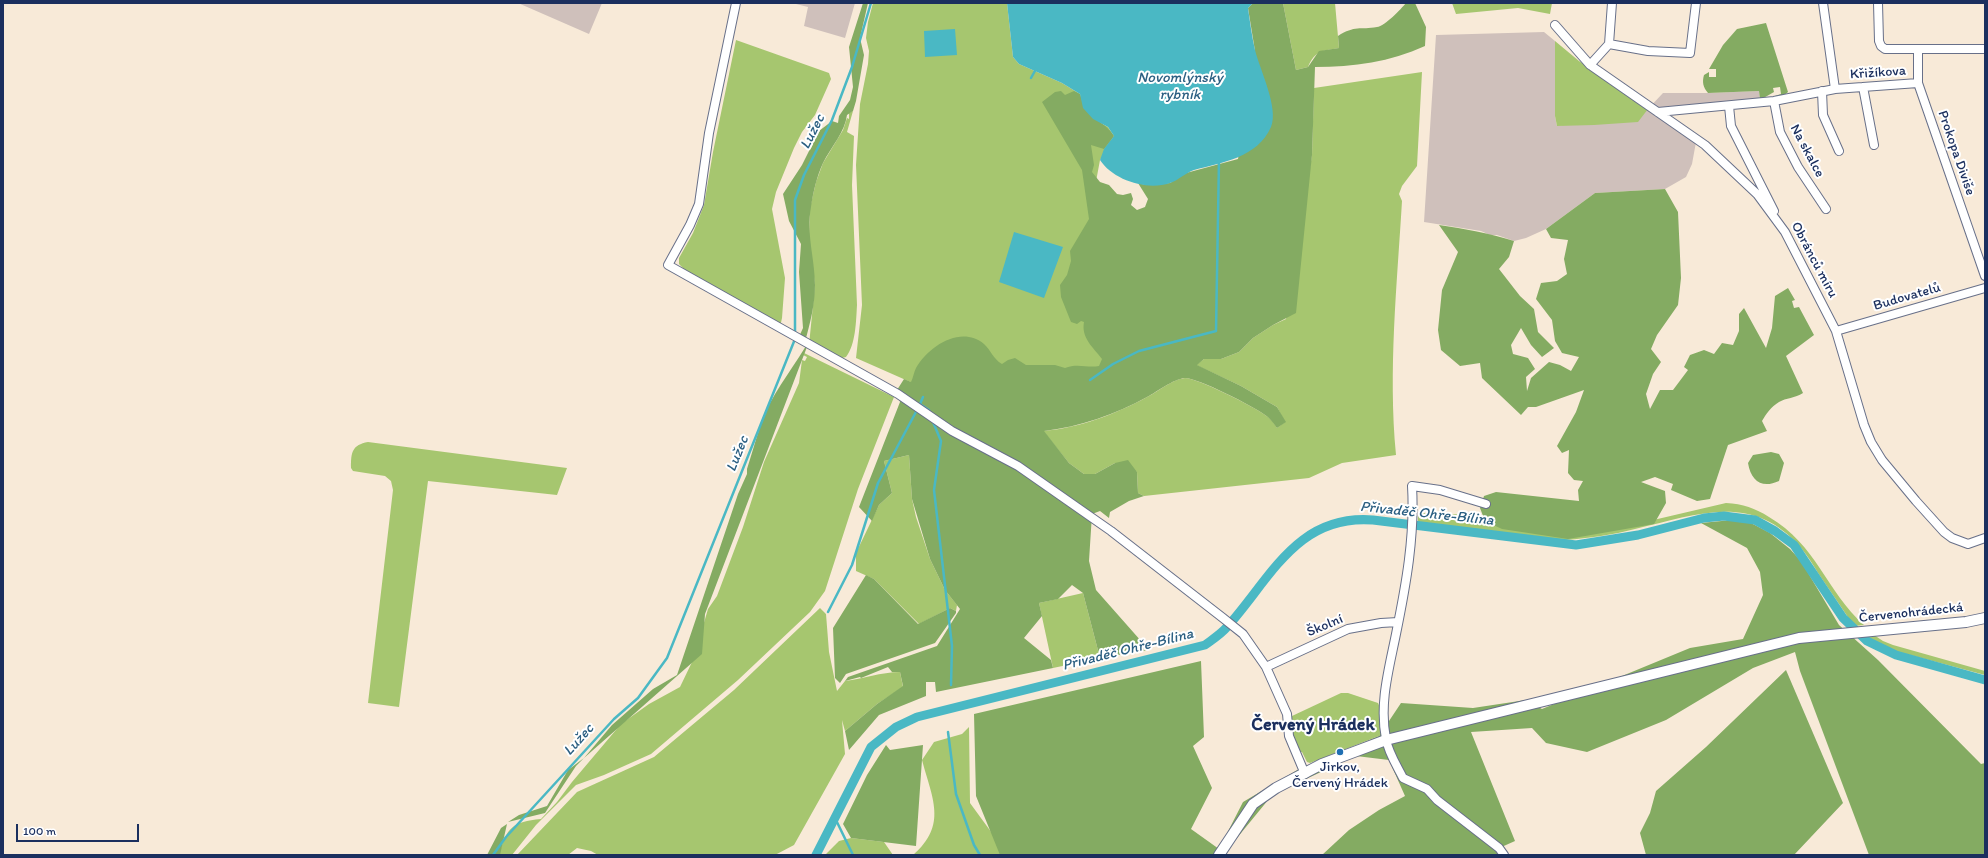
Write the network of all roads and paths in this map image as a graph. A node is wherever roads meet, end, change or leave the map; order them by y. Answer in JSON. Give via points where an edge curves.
{"nodes":[{"id":1,"x":736,"y":3,"type":"edge"},
{"id":2,"x":1612,"y":3,"type":"edge"},
{"id":3,"x":1696,"y":3,"type":"edge"},
{"id":4,"x":1823,"y":3,"type":"edge"},
{"id":5,"x":1878,"y":3,"type":"edge"},
{"id":6,"x":1555,"y":25,"type":"dead end"},
{"id":7,"x":1609,"y":44,"type":"junction"},
{"id":8,"x":1918,"y":49,"type":"junction"},
{"id":9,"x":1985,"y":49,"type":"edge"},
{"id":10,"x":1590,"y":65,"type":"junction"},
{"id":11,"x":1918,"y":83,"type":"junction"},
{"id":12,"x":1863,"y":87,"type":"junction"},
{"id":13,"x":1835,"y":89,"type":"junction"},
{"id":14,"x":1822,"y":91,"type":"junction"},
{"id":15,"x":1774,"y":102,"type":"junction"},
{"id":16,"x":1729,"y":106,"type":"junction"},
{"id":17,"x":1658,"y":112,"type":"junction"},
{"id":18,"x":1874,"y":145,"type":"dead end"},
{"id":19,"x":1839,"y":151,"type":"dead end"},
{"id":20,"x":1826,"y":210,"type":"dead end"},
{"id":21,"x":1776,"y":218,"type":"junction"},
{"id":22,"x":1985,"y":276,"type":"edge"},
{"id":23,"x":1985,"y":288,"type":"edge"},
{"id":24,"x":1836,"y":331,"type":"junction"},
{"id":25,"x":1486,"y":504,"type":"dead end"},
{"id":26,"x":1985,"y":538,"type":"edge"},
{"id":27,"x":1985,"y":618,"type":"edge"},
{"id":28,"x":1398,"y":622,"type":"junction"},
{"id":29,"x":1266,"y":667,"type":"junction"},
{"id":30,"x":1386,"y":740,"type":"junction"},
{"id":31,"x":1305,"y":774,"type":"junction"},
{"id":32,"x":1219,"y":855,"type":"edge"},
{"id":33,"x":1504,"y":855,"type":"edge"}],
"edges":[{"from":1,"to":29,"type":"street","via":[[713,112],[699,204],[668,265],[898,394],[952,431],[1018,466],[1111,531],[1238,630],[1259,654]]},
{"from":2,"to":7,"type":"street"},
{"from":3,"to":7,"type":"street","via":[[1690,54],[1648,51]]},
{"from":4,"to":13,"type":"street","name":"Křižíkova"},
{"from":5,"to":8,"type":"street","via":[[1881,46],[1885,49]]},
{"from":6,"to":10,"type":"street","name":"Obránců míru"},
{"from":7,"to":10,"type":"street"},
{"from":8,"to":9,"type":"street","name":"Křižíkova"},
{"from":8,"to":11,"type":"street","name":"Křižíkova"},
{"from":10,"to":17,"type":"street","name":"Obránců míru"},
{"from":11,"to":12,"type":"street","name":"Křižíkova"},
{"from":11,"to":22,"type":"street","name":"Prokopa Diviše"},
{"from":12,"to":13,"type":"street","name":"Křižíkova"},
{"from":12,"to":18,"type":"street"},
{"from":13,"to":14,"type":"street","name":"Křižíkova"},
{"from":14,"to":15,"type":"street","name":"Křižíkova"},
{"from":14,"to":19,"type":"street","name":"Na skalce","via":[[1823,115]]},
{"from":15,"to":16,"type":"street","name":"Křižíkova"},
{"from":15,"to":20,"type":"street","name":"Na skalce","via":[[1780,132],[1798,167]]},
{"from":16,"to":17,"type":"street","name":"Křižíkova"},
{"from":16,"to":21,"type":"street","via":[[1731,126],[1770,200]]},
{"from":17,"to":21,"type":"street","name":"Obránců míru","via":[[1705,145],[1757,194]]},
{"from":21,"to":24,"type":"street","name":"Obránců míru"},
{"from":23,"to":24,"type":"street","name":"Budovatelů"},
{"from":24,"to":26,"type":"street","name":"Obránců míru","via":[[1864,425],[1871,442],[1886,465],[1939,527],[1952,538],[1968,544]]},
{"from":25,"to":28,"type":"street","via":[[1440,490],[1412,486],[1413,534]]},
{"from":27,"to":30,"type":"street","name":"Červenohrádecká","via":[[1799,638]]},
{"from":28,"to":29,"type":"street","name":"Školní","via":[[1348,629]]},
{"from":28,"to":30,"type":"street","via":[[1383,701]]},
{"from":29,"to":31,"type":"street","via":[[1287,714],[1289,736]]},
{"from":30,"to":31,"type":"street","name":"Červenohrádecká","via":[[1322,764]]},
{"from":30,"to":33,"type":"street","via":[[1403,778],[1427,790],[1499,848]]},
{"from":31,"to":32,"type":"street","name":"Červenohrádecká","via":[[1276,788],[1252,804]]}]}
